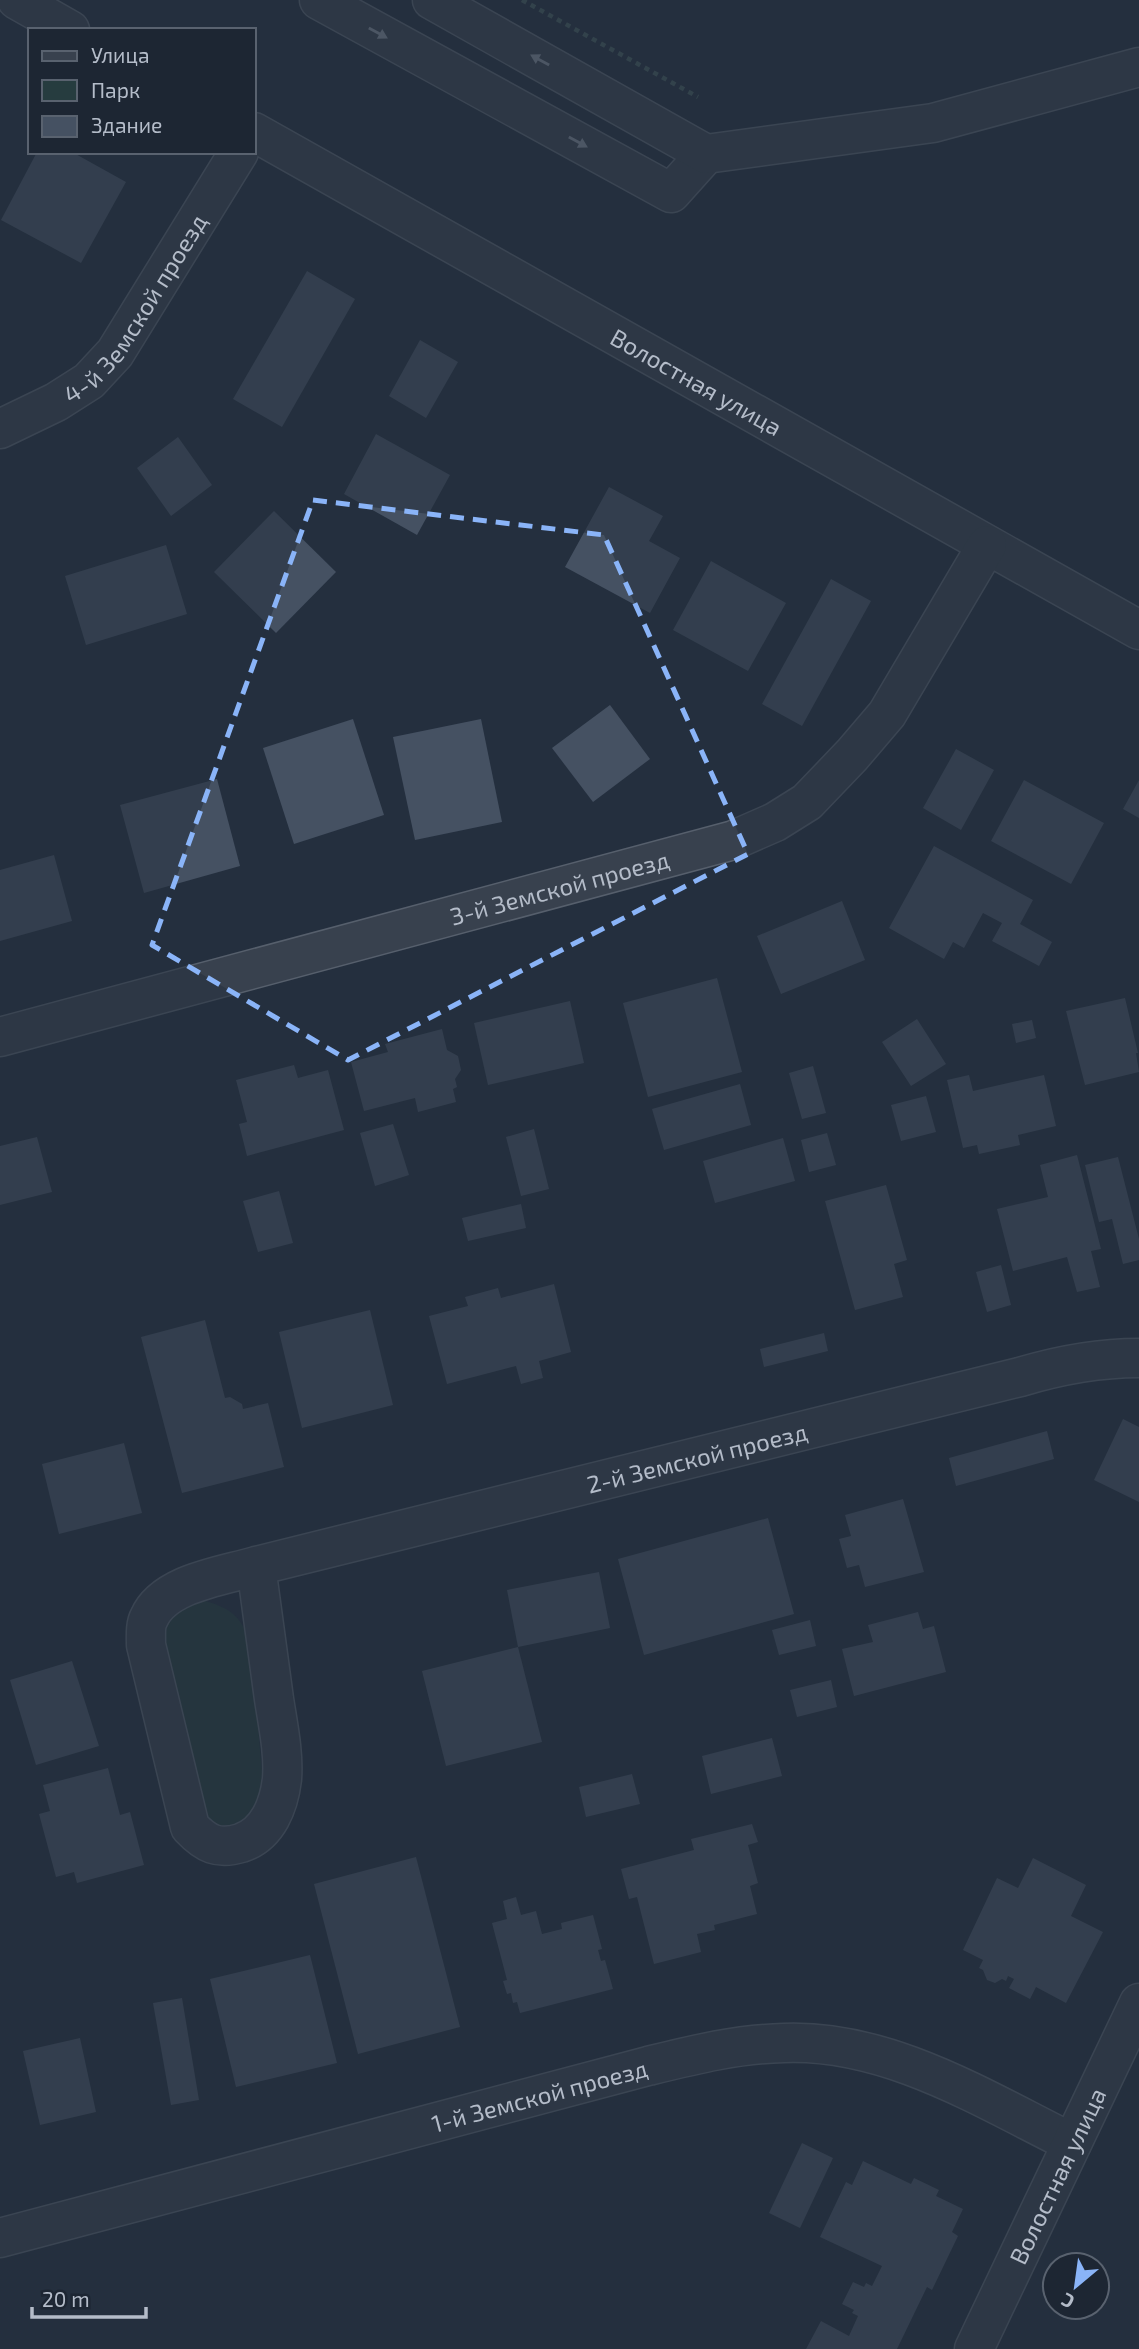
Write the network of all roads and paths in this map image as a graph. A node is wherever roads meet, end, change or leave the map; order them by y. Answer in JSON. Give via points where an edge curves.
{"nodes":[{"id":1,"x":17,"y":0,"type":"edge"},
{"id":2,"x":318,"y":0,"type":"edge"},
{"id":3,"x":432,"y":0,"type":"edge"},
{"id":4,"x":522,"y":0,"type":"edge"},
{"id":5,"x":66,"y":28,"type":"edge"},
{"id":6,"x":1139,"y":67,"type":"edge"},
{"id":7,"x":698,"y":97,"type":"dead end"},
{"id":8,"x":256,"y":133,"type":"edge"},
{"id":9,"x":238,"y":154,"type":"edge"},
{"id":10,"x":706,"y":154,"type":"junction"},
{"id":11,"x":0,"y":429,"type":"edge"},
{"id":12,"x":988,"y":545,"type":"junction"},
{"id":13,"x":1139,"y":631,"type":"edge"},
{"id":14,"x":0,"y":1037,"type":"edge"},
{"id":15,"x":1139,"y":1358,"type":"edge"},
{"id":16,"x":256,"y":1566,"type":"junction"},
{"id":17,"x":1139,"y":2003,"type":"edge"},
{"id":18,"x":1072,"y":2143,"type":"junction"},
{"id":19,"x":0,"y":2238,"type":"edge"},
{"id":20,"x":975,"y":2349,"type":"edge"}],
"edges":[{"from":1,"to":5,"type":"street"},
{"from":2,"to":10,"type":"street","one_way":true,"via":[[671,194]]},
{"from":10,"to":3,"type":"street","one_way":true},
{"from":4,"to":7,"type":"path"},
{"from":6,"to":10,"type":"street","via":[[933,123]]},
{"from":8,"to":12,"type":"street","name":"Волостная улица"},
{"from":9,"to":11,"type":"street","name":"4-й Земской проезд","via":[[115,353],[89,381]]},
{"from":12,"to":13,"type":"street","name":"Волостная улица"},
{"from":12,"to":14,"type":"street","name":"3-й Земской проезд","via":[[887,714],[807,802],[775,822],[734,841]]},
{"from":15,"to":16,"type":"street","name":"2-й Земской проезд","via":[[1053,1367]]},
{"from":16,"to":16,"type":"street","name":"2-й Земской проезд","via":[[282,1778],[271,1818],[259,1833],[247,1841],[216,1847],[190,1827],[146,1645],[148,1619],[158,1602],[181,1588]]},
{"from":17,"to":18,"type":"street","name":"Волостная улица"},
{"from":18,"to":19,"type":"street","name":"1-й Земской проезд","via":[[924,2071],[880,2056],[787,2042],[740,2046],[648,2066]]},
{"from":18,"to":20,"type":"street","name":"Волостная улица"}]}
